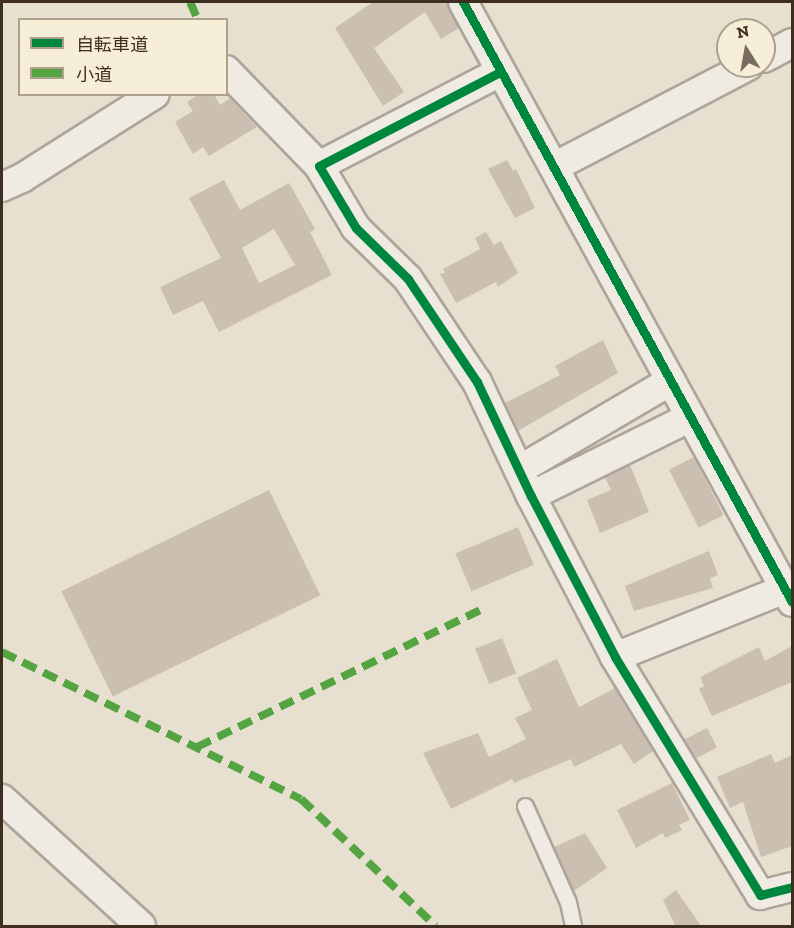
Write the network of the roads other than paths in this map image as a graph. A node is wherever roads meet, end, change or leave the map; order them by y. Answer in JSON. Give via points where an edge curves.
{"nodes":[{"id":1,"x":463,"y":2,"type":"edge"},
{"id":2,"x":792,"y":43,"type":"edge"},
{"id":3,"x":776,"y":52,"type":"edge"},
{"id":4,"x":228,"y":72,"type":"edge"},
{"id":5,"x":500,"y":72,"type":"junction"},
{"id":6,"x":725,"y":78,"type":"edge"},
{"id":7,"x":152,"y":96,"type":"edge"},
{"id":8,"x":319,"y":166,"type":"junction"},
{"id":9,"x":554,"y":167,"type":"junction"},
{"id":10,"x":2,"y":187,"type":"edge"},
{"id":11,"x":671,"y":381,"type":"junction"},
{"id":12,"x":691,"y":417,"type":"junction"},
{"id":13,"x":519,"y":470,"type":"junction"},
{"id":14,"x":531,"y":496,"type":"junction"},
{"id":15,"x":789,"y":595,"type":"edge"},
{"id":16,"x":615,"y":657,"type":"junction"},
{"id":17,"x":2,"y":799,"type":"edge"},
{"id":18,"x":525,"y":806,"type":"dead end"},
{"id":19,"x":792,"y":887,"type":"edge"},
{"id":20,"x":134,"y":925,"type":"edge"},
{"id":21,"x":573,"y":927,"type":"edge"}],
"edges":[{"from":1,"to":5,"type":"street"},
{"from":2,"to":3,"type":"street"},
{"from":4,"to":8,"type":"street"},
{"from":5,"to":8,"type":"street"},
{"from":5,"to":9,"type":"street"},
{"from":6,"to":9,"type":"street"},
{"from":7,"to":10,"type":"street"},
{"from":8,"to":13,"type":"street","via":[[356,228],[408,279],[477,381]]},
{"from":9,"to":11,"type":"street"},
{"from":11,"to":12,"type":"street"},
{"from":11,"to":13,"type":"street"},
{"from":12,"to":14,"type":"street"},
{"from":12,"to":15,"type":"street"},
{"from":13,"to":14,"type":"street"},
{"from":14,"to":16,"type":"street"},
{"from":15,"to":16,"type":"street"},
{"from":16,"to":19,"type":"street","via":[[760,895]]},
{"from":17,"to":20,"type":"street"},
{"from":18,"to":21,"type":"lane","via":[[568,902]]}]}
